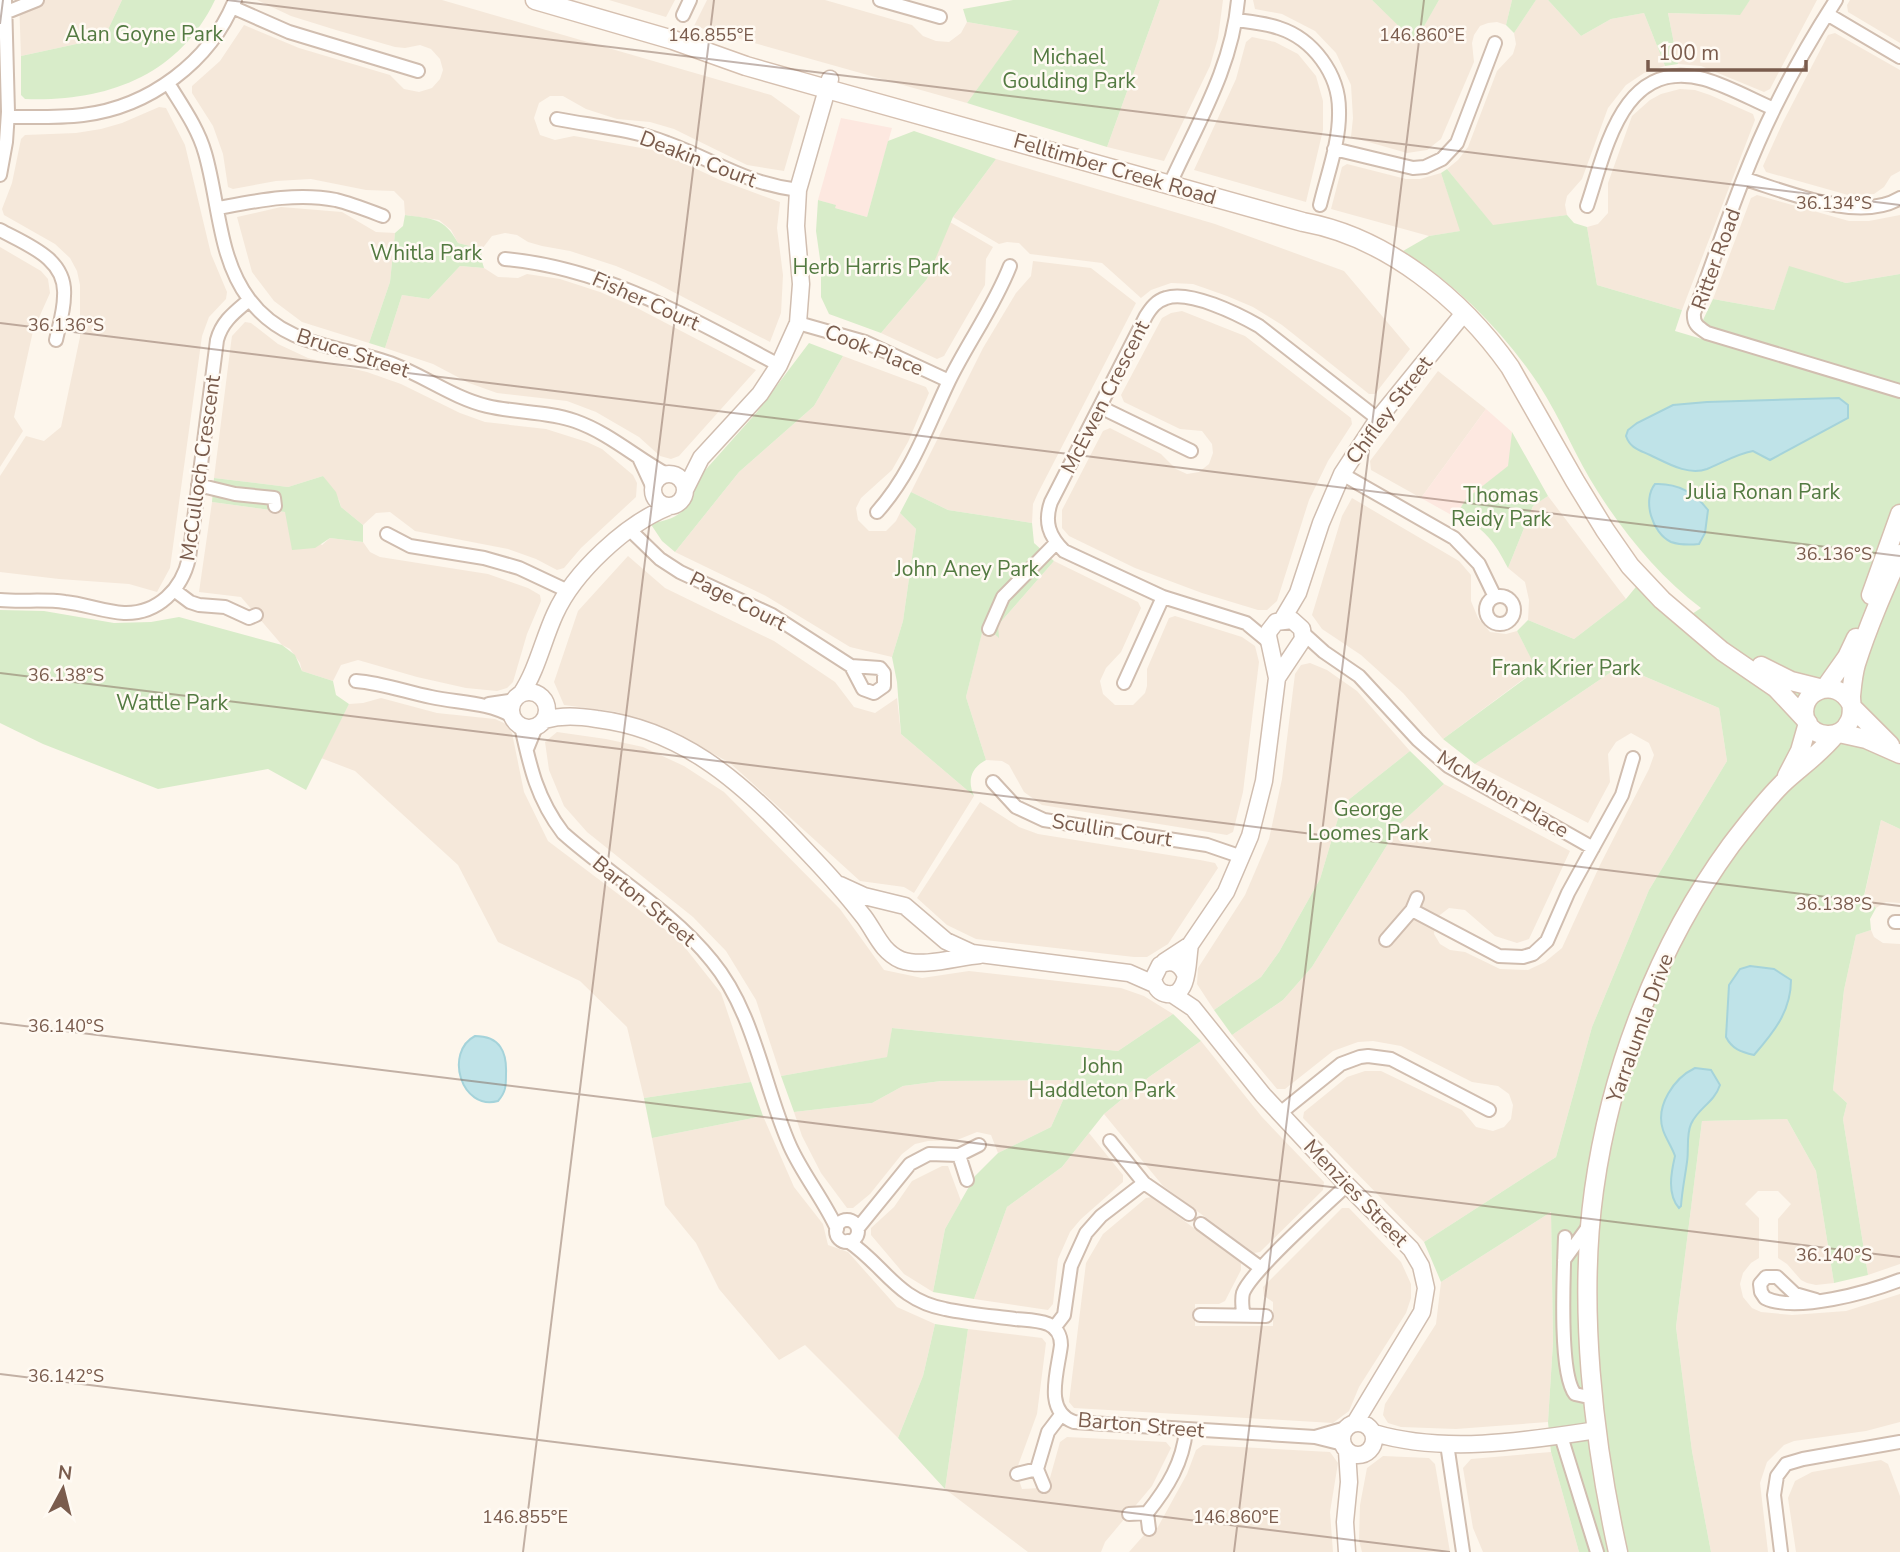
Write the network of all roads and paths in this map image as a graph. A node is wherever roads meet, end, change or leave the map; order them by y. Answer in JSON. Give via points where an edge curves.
{"nodes":[{"id":1,"x":37,"y":0,"type":"edge"},
{"id":2,"x":534,"y":0,"type":"edge"},
{"id":3,"x":690,"y":0,"type":"edge"},
{"id":4,"x":880,"y":0,"type":"edge"},
{"id":5,"x":1238,"y":0,"type":"edge"},
{"id":6,"x":1836,"y":0,"type":"edge"},
{"id":7,"x":233,"y":4,"type":"edge"},
{"id":8,"x":6,"y":6,"type":"edge"},
{"id":9,"x":1827,"y":14,"type":"junction"},
{"id":10,"x":683,"y":15,"type":"dead end"},
{"id":11,"x":940,"y":17,"type":"dead end"},
{"id":12,"x":1236,"y":20,"type":"junction"},
{"id":13,"x":1495,"y":43,"type":"dead end"},
{"id":14,"x":1900,"y":57,"type":"edge"},
{"id":15,"x":418,"y":71,"type":"dead end"},
{"id":16,"x":3,"y":76,"type":"edge"},
{"id":17,"x":168,"y":83,"type":"junction"},
{"id":18,"x":828,"y":84,"type":"junction"},
{"id":19,"x":1774,"y":109,"type":"junction"},
{"id":20,"x":8,"y":117,"type":"junction"},
{"id":21,"x":557,"y":119,"type":"dead end"},
{"id":22,"x":1334,"y":149,"type":"junction"},
{"id":23,"x":0,"y":175,"type":"edge"},
{"id":24,"x":1745,"y":178,"type":"junction"},
{"id":25,"x":1170,"y":184,"type":"junction"},
{"id":26,"x":798,"y":190,"type":"junction"},
{"id":27,"x":1900,"y":198,"type":"edge"},
{"id":28,"x":1320,"y":205,"type":"dead end"},
{"id":29,"x":1587,"y":206,"type":"dead end"},
{"id":30,"x":218,"y":208,"type":"junction"},
{"id":31,"x":383,"y":216,"type":"dead end"},
{"id":32,"x":0,"y":230,"type":"edge"},
{"id":33,"x":505,"y":259,"type":"dead end"},
{"id":34,"x":1010,"y":266,"type":"dead end"},
{"id":35,"x":249,"y":300,"type":"junction"},
{"id":36,"x":1461,"y":317,"type":"junction"},
{"id":37,"x":798,"y":323,"type":"junction"},
{"id":38,"x":56,"y":340,"type":"dead end"},
{"id":39,"x":779,"y":365,"type":"junction"},
{"id":40,"x":949,"y":381,"type":"junction"},
{"id":41,"x":1900,"y":391,"type":"edge"},
{"id":42,"x":1100,"y":407,"type":"junction"},
{"id":43,"x":1378,"y":419,"type":"junction"},
{"id":44,"x":1191,"y":451,"type":"dead end"},
{"id":45,"x":701,"y":458,"type":"junction"},
{"id":46,"x":640,"y":460,"type":"junction"},
{"id":47,"x":668,"y":474,"type":"junction"},
{"id":48,"x":1342,"y":474,"type":"junction"},
{"id":49,"x":198,"y":485,"type":"junction"},
{"id":50,"x":686,"y":488,"type":"junction"},
{"id":51,"x":653,"y":491,"type":"junction"},
{"id":52,"x":275,"y":506,"type":"dead end"},
{"id":53,"x":668,"y":507,"type":"junction"},
{"id":54,"x":877,"y":512,"type":"dead end"},
{"id":55,"x":1900,"y":514,"type":"edge"},
{"id":56,"x":636,"y":524,"type":"junction"},
{"id":57,"x":387,"y":534,"type":"dead end"},
{"id":58,"x":1056,"y":543,"type":"junction"},
{"id":59,"x":1900,"y":554,"type":"edge"},
{"id":60,"x":174,"y":590,"type":"junction"},
{"id":61,"x":568,"y":591,"type":"junction"},
{"id":62,"x":1298,"y":593,"type":"junction"},
{"id":63,"x":1163,"y":597,"type":"junction"},
{"id":64,"x":1495,"y":597,"type":"dead end"},
{"id":65,"x":0,"y":600,"type":"edge"},
{"id":66,"x":257,"y":615,"type":"dead end"},
{"id":67,"x":1279,"y":621,"type":"junction"},
{"id":68,"x":1246,"y":623,"type":"junction"},
{"id":69,"x":989,"y":629,"type":"dead end"},
{"id":70,"x":1708,"y":638,"type":"junction"},
{"id":71,"x":1298,"y":640,"type":"junction"},
{"id":72,"x":1270,"y":643,"type":"junction"},
{"id":73,"x":851,"y":666,"type":"dead end"},
{"id":74,"x":1277,"y":678,"type":"junction"},
{"id":75,"x":356,"y":681,"type":"dead end"},
{"id":76,"x":1124,"y":683,"type":"dead end"},
{"id":77,"x":1824,"y":688,"type":"junction"},
{"id":78,"x":1851,"y":706,"type":"junction"},
{"id":79,"x":529,"y":710,"type":"junction"},
{"id":80,"x":1807,"y":722,"type":"junction"},
{"id":81,"x":1837,"y":734,"type":"junction"},
{"id":82,"x":1897,"y":752,"type":"edge"},
{"id":83,"x":1633,"y":758,"type":"dead end"},
{"id":84,"x":993,"y":782,"type":"dead end"},
{"id":85,"x":1784,"y":782,"type":"junction"},
{"id":86,"x":1592,"y":848,"type":"junction"},
{"id":87,"x":1242,"y":857,"type":"junction"},
{"id":88,"x":833,"y":879,"type":"junction"},
{"id":89,"x":1387,"y":940,"type":"dead end"},
{"id":90,"x":1190,"y":944,"type":"junction"},
{"id":91,"x":980,"y":955,"type":"junction"},
{"id":92,"x":1162,"y":964,"type":"junction"},
{"id":93,"x":1129,"y":973,"type":"junction"},
{"id":94,"x":1154,"y":984,"type":"junction"},
{"id":95,"x":1181,"y":984,"type":"junction"},
{"id":96,"x":1489,"y":1110,"type":"dead end"},
{"id":97,"x":1279,"y":1114,"type":"junction"},
{"id":98,"x":1110,"y":1141,"type":"dead end"},
{"id":99,"x":979,"y":1145,"type":"dead end"},
{"id":100,"x":959,"y":1155,"type":"junction"},
{"id":101,"x":967,"y":1180,"type":"dead end"},
{"id":102,"x":1144,"y":1183,"type":"junction"},
{"id":103,"x":1347,"y":1185,"type":"junction"},
{"id":104,"x":828,"y":1209,"type":"junction"},
{"id":105,"x":1189,"y":1214,"type":"dead end"},
{"id":106,"x":1201,"y":1224,"type":"dead end"},
{"id":107,"x":1590,"y":1224,"type":"junction"},
{"id":108,"x":852,"y":1229,"type":"junction"},
{"id":109,"x":1565,"y":1237,"type":"dead end"},
{"id":110,"x":1564,"y":1261,"type":"junction"},
{"id":111,"x":1261,"y":1268,"type":"junction"},
{"id":112,"x":1900,"y":1280,"type":"edge"},
{"id":113,"x":1816,"y":1300,"type":"dead end"},
{"id":114,"x":1200,"y":1315,"type":"dead end"},
{"id":115,"x":1243,"y":1315,"type":"junction"},
{"id":116,"x":1266,"y":1315,"type":"dead end"},
{"id":117,"x":1054,"y":1328,"type":"junction"},
{"id":118,"x":1594,"y":1395,"type":"junction"},
{"id":119,"x":1061,"y":1415,"type":"junction"},
{"id":120,"x":1186,"y":1430,"type":"junction"},
{"id":121,"x":1597,"y":1430,"type":"junction"},
{"id":122,"x":1561,"y":1436,"type":"junction"},
{"id":123,"x":1359,"y":1439,"type":"junction"},
{"id":124,"x":1447,"y":1444,"type":"junction"},
{"id":125,"x":1898,"y":1447,"type":"edge"},
{"id":126,"x":1037,"y":1469,"type":"junction"},
{"id":127,"x":1017,"y":1474,"type":"dead end"},
{"id":128,"x":1044,"y":1486,"type":"dead end"},
{"id":129,"x":1147,"y":1513,"type":"junction"},
{"id":130,"x":1129,"y":1514,"type":"dead end"},
{"id":131,"x":1149,"y":1528,"type":"dead end"},
{"id":132,"x":1347,"y":1552,"type":"edge"},
{"id":133,"x":1464,"y":1552,"type":"edge"},
{"id":134,"x":1597,"y":1552,"type":"edge"},
{"id":135,"x":1618,"y":1552,"type":"edge"},
{"id":136,"x":1782,"y":1552,"type":"edge"}],
"edges":[{"from":1,"to":8,"type":"street"},
{"from":2,"to":18,"type":"main road","name":"Felltimber Creek Road","via":[[746,66]]},
{"from":3,"to":10,"type":"street"},
{"from":4,"to":11,"type":"street"},
{"from":5,"to":12,"type":"street"},
{"from":6,"to":9,"type":"street","name":"Ritter Road"},
{"from":7,"to":15,"type":"street","via":[[289,32]]},
{"from":7,"to":17,"type":"street","via":[[207,46]]},
{"from":8,"to":16,"type":"street"},
{"from":9,"to":14,"type":"street"},
{"from":9,"to":19,"type":"street","name":"Ritter Road"},
{"from":12,"to":22,"type":"street","via":[[1282,28],[1314,49],[1335,86],[1339,108]]},
{"from":12,"to":25,"type":"street","via":[[1221,77]]},
{"from":13,"to":22,"type":"street","via":[[1457,143],[1442,159],[1413,168]]},
{"from":16,"to":20,"type":"street"},
{"from":17,"to":20,"type":"street","via":[[107,110],[58,117]]},
{"from":17,"to":30,"type":"street","name":"Bruce Street","via":[[199,136]]},
{"from":18,"to":25,"type":"main road","name":"Felltimber Creek Road"},
{"from":18,"to":26,"type":"street"},
{"from":19,"to":24,"type":"street","name":"Ritter Road"},
{"from":19,"to":29,"type":"street","via":[[1702,78],[1672,78],[1644,88],[1618,117]]},
{"from":20,"to":23,"type":"street"},
{"from":21,"to":26,"type":"street","name":"Deakin Court","via":[[667,142],[747,179]]},
{"from":22,"to":28,"type":"street"},
{"from":24,"to":27,"type":"street","via":[[1842,207],[1876,207]]},
{"from":24,"to":41,"type":"street","name":"Ritter Road","via":[[1694,313],[1698,327]]},
{"from":25,"to":36,"type":"main road","name":"Felltimber Creek Road","via":[[1303,222],[1383,264]]},
{"from":26,"to":37,"type":"street"},
{"from":30,"to":31,"type":"street","via":[[310,197],[345,202]]},
{"from":30,"to":35,"type":"street","name":"Bruce Street","via":[[228,257]]},
{"from":32,"to":38,"type":"street","via":[[57,266],[64,297]]},
{"from":33,"to":39,"type":"street","name":"Fisher Court","via":[[561,267],[610,282]]},
{"from":34,"to":40,"type":"street","name":"Cook Place"},
{"from":35,"to":46,"type":"street","name":"Bruce Street","via":[[304,341],[396,365],[479,404],[578,422],[606,435]]},
{"from":35,"to":49,"type":"street","name":"McCulloch Crescent","via":[[220,330]]},
{"from":36,"to":43,"type":"street","name":"Chifley Street"},
{"from":36,"to":70,"type":"main road","name":"Felltimber Creek Road","via":[[1496,346],[1630,565],[1662,600]]},
{"from":37,"to":39,"type":"street"},
{"from":37,"to":40,"type":"street","name":"Cook Place","via":[[866,342]]},
{"from":39,"to":45,"type":"street","via":[[760,394]]},
{"from":40,"to":54,"type":"street","name":"Cook Place","via":[[907,473]]},
{"from":42,"to":43,"type":"street","name":"McEwen Crescent","via":[[1152,307],[1178,296],[1226,310],[1259,326]]},
{"from":42,"to":44,"type":"street"},
{"from":42,"to":58,"type":"street","name":"McEwen Crescent","via":[[1048,510],[1047,526]]},
{"from":43,"to":48,"type":"street","name":"Chifley Street"},
{"from":45,"to":47,"type":"street"},
{"from":45,"to":50,"type":"street"},
{"from":46,"to":47,"type":"street","name":"Bruce Street"},
{"from":46,"to":51,"type":"street","name":"Bruce Street"},
{"from":47,"to":50,"type":"street","via":[[679,477]]},
{"from":47,"to":51,"type":"street","via":[[656,480]]},
{"from":48,"to":62,"type":"street","name":"Chifley Street"},
{"from":48,"to":64,"type":"street","via":[[1454,538],[1479,564]]},
{"from":49,"to":52,"type":"street","via":[[274,499]]},
{"from":49,"to":60,"type":"street","name":"McCulloch Crescent","via":[[185,573]]},
{"from":50,"to":53,"type":"street","via":[[681,502]]},
{"from":51,"to":53,"type":"street","via":[[658,502]]},
{"from":51,"to":56,"type":"street"},
{"from":53,"to":56,"type":"street"},
{"from":55,"to":77,"type":"main road","via":[[1856,639]]},
{"from":56,"to":61,"type":"street","via":[[598,555]]},
{"from":56,"to":73,"type":"street","name":"Page Court","via":[[660,559],[772,615]]},
{"from":57,"to":61,"type":"street","via":[[410,546],[507,565]]},
{"from":58,"to":63,"type":"street","via":[[1064,551]]},
{"from":58,"to":69,"type":"street","via":[[1003,597]]},
{"from":59,"to":78,"type":"main road","via":[[1857,661]]},
{"from":60,"to":65,"type":"street","name":"McCulloch Crescent","via":[[156,605],[125,613],[67,602]]},
{"from":60,"to":66,"type":"street","via":[[199,606],[225,607],[248,618]]},
{"from":61,"to":79,"type":"street","via":[[537,663]]},
{"from":62,"to":67,"type":"street","name":"Chifley Street"},
{"from":62,"to":71,"type":"street","name":"Chifley Street"},
{"from":63,"to":68,"type":"street"},
{"from":63,"to":76,"type":"street"},
{"from":67,"to":68,"type":"street"},
{"from":67,"to":71,"type":"street","via":[[1292,620]]},
{"from":67,"to":72,"type":"street","via":[[1269,631]]},
{"from":68,"to":72,"type":"street"},
{"from":70,"to":77,"type":"main road","name":"Felltimber Creek Road","via":[[1791,681]]},
{"from":70,"to":80,"type":"main road","name":"Felltimber Creek Road","via":[[1776,688]]},
{"from":71,"to":72,"type":"street","via":[[1278,652]]},
{"from":71,"to":74,"type":"street"},
{"from":71,"to":86,"type":"street","name":"McMahon Place","via":[[1349,667],[1448,766]]},
{"from":72,"to":74,"type":"street"},
{"from":74,"to":87,"type":"street","via":[[1264,780]]},
{"from":75,"to":79,"type":"street"},
{"from":77,"to":78,"type":"main road","via":[[1838,690]]},
{"from":77,"to":80,"type":"main road","via":[[1806,704]]},
{"from":78,"to":81,"type":"main road","via":[[1850,722]]},
{"from":78,"to":82,"type":"main road"},
{"from":79,"to":88,"type":"street","via":[[633,726],[675,742],[736,781]]},
{"from":79,"to":104,"type":"street","name":"Barton Street","via":[[527,750],[538,793],[551,818],[563,833],[684,930],[722,974],[741,1009],[789,1143]]},
{"from":80,"to":81,"type":"main road","via":[[1823,735]]},
{"from":80,"to":85,"type":"main road","name":"Yarralumla Drive","via":[[1800,751]]},
{"from":81,"to":82,"type":"main road","via":[[1866,739]]},
{"from":81,"to":85,"type":"main road","name":"Yarralumla Drive"},
{"from":83,"to":86,"type":"street","name":"McMahon Place","via":[[1622,795]]},
{"from":84,"to":87,"type":"street","name":"Scullin Court","via":[[1016,807],[1034,817],[1207,845]]},
{"from":85,"to":107,"type":"main road","name":"Yarralumla Drive","via":[[1714,870],[1657,974],[1614,1092]]},
{"from":86,"to":89,"type":"street","name":"McMahon Place","via":[[1547,941],[1533,954],[1499,956],[1414,904]]},
{"from":87,"to":90,"type":"street","via":[[1226,892]]},
{"from":88,"to":91,"type":"street","via":[[860,894],[900,904],[951,944]]},
{"from":88,"to":91,"type":"street","via":[[893,956],[923,963]]},
{"from":90,"to":92,"type":"street"},
{"from":90,"to":95,"type":"street"},
{"from":91,"to":93,"type":"street"},
{"from":92,"to":93,"type":"street"},
{"from":92,"to":94,"type":"street","via":[[1154,973]]},
{"from":92,"to":95,"type":"street","via":[[1175,963],[1183,969]]},
{"from":93,"to":94,"type":"street"},
{"from":94,"to":95,"type":"street","via":[[1161,992]]},
{"from":95,"to":97,"type":"street","name":"Menzies Street","via":[[1193,1008]]},
{"from":96,"to":97,"type":"street","via":[[1391,1059],[1360,1056],[1341,1064]]},
{"from":97,"to":103,"type":"street","name":"Menzies Street"},
{"from":98,"to":102,"type":"street"},
{"from":99,"to":100,"type":"street"},
{"from":100,"to":101,"type":"street"},
{"from":100,"to":108,"type":"street","via":[[919,1158]]},
{"from":102,"to":105,"type":"street"},
{"from":102,"to":117,"type":"street","via":[[1086,1233],[1071,1266],[1064,1315]]},
{"from":103,"to":111,"type":"street"},
{"from":103,"to":123,"type":"street","name":"Menzies Street","via":[[1411,1249],[1426,1288],[1422,1312],[1369,1399]]},
{"from":104,"to":108,"type":"street","name":"Barton Street"},
{"from":104,"to":108,"type":"street","name":"Barton Street","via":[[839,1238]]},
{"from":106,"to":111,"type":"street"},
{"from":107,"to":110,"type":"street","name":"Yarralumla Drive"},
{"from":107,"to":118,"type":"main road","name":"Yarralumla Drive","via":[[1588,1301]]},
{"from":108,"to":117,"type":"street","name":"Barton Street","via":[[866,1253],[900,1290],[926,1304],[1041,1322]]},
{"from":109,"to":110,"type":"street"},
{"from":110,"to":118,"type":"street","via":[[1568,1380],[1575,1394]]},
{"from":111,"to":115,"type":"street","via":[[1243,1293]]},
{"from":112,"to":113,"type":"street","via":[[1857,1294]]},
{"from":114,"to":115,"type":"street"},
{"from":115,"to":116,"type":"street"},
{"from":117,"to":119,"type":"street","name":"Barton Street","via":[[1061,1339],[1055,1402]]},
{"from":118,"to":121,"type":"main road","name":"Yarralumla Drive"},
{"from":119,"to":120,"type":"street","name":"Barton Street","via":[[1074,1422]]},
{"from":119,"to":126,"type":"street","via":[[1048,1432]]},
{"from":120,"to":123,"type":"street","name":"Barton Street"},
{"from":120,"to":129,"type":"street","via":[[1181,1458]]},
{"from":121,"to":122,"type":"street","name":"Barton Street"},
{"from":121,"to":135,"type":"main road","name":"Yarralumla Drive"},
{"from":122,"to":124,"type":"street","name":"Barton Street"},
{"from":122,"to":134,"type":"street"},
{"from":123,"to":124,"type":"street","name":"Barton Street"},
{"from":123,"to":132,"type":"street","name":"Menzies Street","via":[[1349,1482]]},
{"from":124,"to":133,"type":"street"},
{"from":125,"to":136,"type":"street","via":[[1786,1464],[1777,1476],[1774,1495]]},
{"from":126,"to":127,"type":"street"},
{"from":126,"to":128,"type":"street"},
{"from":129,"to":130,"type":"street"},
{"from":129,"to":131,"type":"street"}]}
